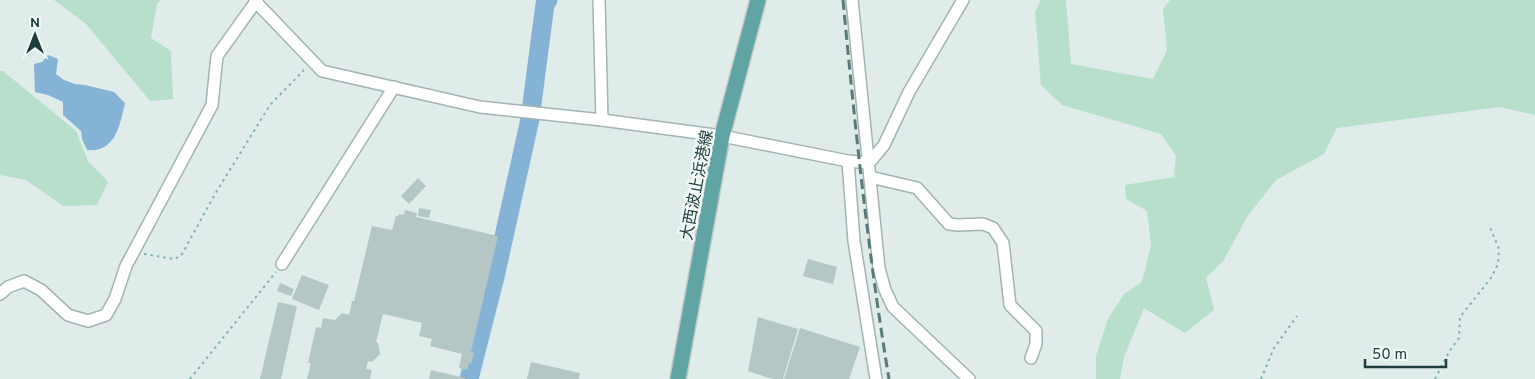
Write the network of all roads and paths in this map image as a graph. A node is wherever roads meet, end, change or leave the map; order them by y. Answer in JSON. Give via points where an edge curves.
{"nodes":[{"id":1,"x":599,"y":0,"type":"edge"},
{"id":2,"x":758,"y":0,"type":"edge"},
{"id":3,"x":852,"y":0,"type":"edge"},
{"id":4,"x":963,"y":0,"type":"edge"},
{"id":5,"x":256,"y":1,"type":"edge"},
{"id":6,"x":312,"y":61,"type":"junction"},
{"id":7,"x":394,"y":87,"type":"junction"},
{"id":8,"x":602,"y":120,"type":"junction"},
{"id":9,"x":722,"y":136,"type":"junction"},
{"id":10,"x":848,"y":161,"type":"junction"},
{"id":11,"x":869,"y":163,"type":"junction"},
{"id":12,"x":870,"y":177,"type":"junction"},
{"id":13,"x":1489,"y":225,"type":"dead end"},
{"id":14,"x":134,"y":252,"type":"junction"},
{"id":15,"x":282,"y":264,"type":"joint"},
{"id":16,"x":0,"y":294,"type":"edge"},
{"id":17,"x":1297,"y":316,"type":"dead end"},
{"id":18,"x":1031,"y":358,"type":"dead end"},
{"id":19,"x":190,"y":379,"type":"edge"},
{"id":20,"x":678,"y":379,"type":"edge"},
{"id":21,"x":876,"y":379,"type":"edge"},
{"id":22,"x":969,"y":379,"type":"edge"},
{"id":23,"x":1261,"y":379,"type":"edge"},
{"id":24,"x":1435,"y":379,"type":"edge"}],
"edges":[{"from":1,"to":8,"type":"street"},
{"from":2,"to":9,"type":"main road","name":"大西波止浜港線"},
{"from":3,"to":11,"type":"street"},
{"from":4,"to":11,"type":"street","via":[[909,92],[884,145]]},
{"from":5,"to":6,"type":"street"},
{"from":5,"to":14,"type":"street","via":[[217,56],[212,105]]},
{"from":6,"to":7,"type":"street","via":[[322,71]]},
{"from":6,"to":14,"type":"path","via":[[270,105],[181,256],[174,259]]},
{"from":7,"to":8,"type":"street","via":[[480,107]]},
{"from":7,"to":15,"type":"street"},
{"from":8,"to":9,"type":"street"},
{"from":9,"to":10,"type":"street"},
{"from":9,"to":20,"type":"main road","name":"大西波止浜港線"},
{"from":10,"to":11,"type":"street"},
{"from":10,"to":21,"type":"street","via":[[854,241]]},
{"from":11,"to":12,"type":"street"},
{"from":12,"to":18,"type":"street","via":[[917,188],[949,224],[983,224],[993,228],[1003,243],[1010,305],[1036,332]]},
{"from":12,"to":22,"type":"street","via":[[879,268],[893,307]]},
{"from":13,"to":24,"type":"path","via":[[1499,249],[1498,264],[1460,317],[1459,338]]},
{"from":14,"to":16,"type":"street","via":[[106,315],[88,321],[68,315],[40,290],[24,281]]},
{"from":15,"to":19,"type":"path"},
{"from":17,"to":23,"type":"path","via":[[1274,348]]}]}
